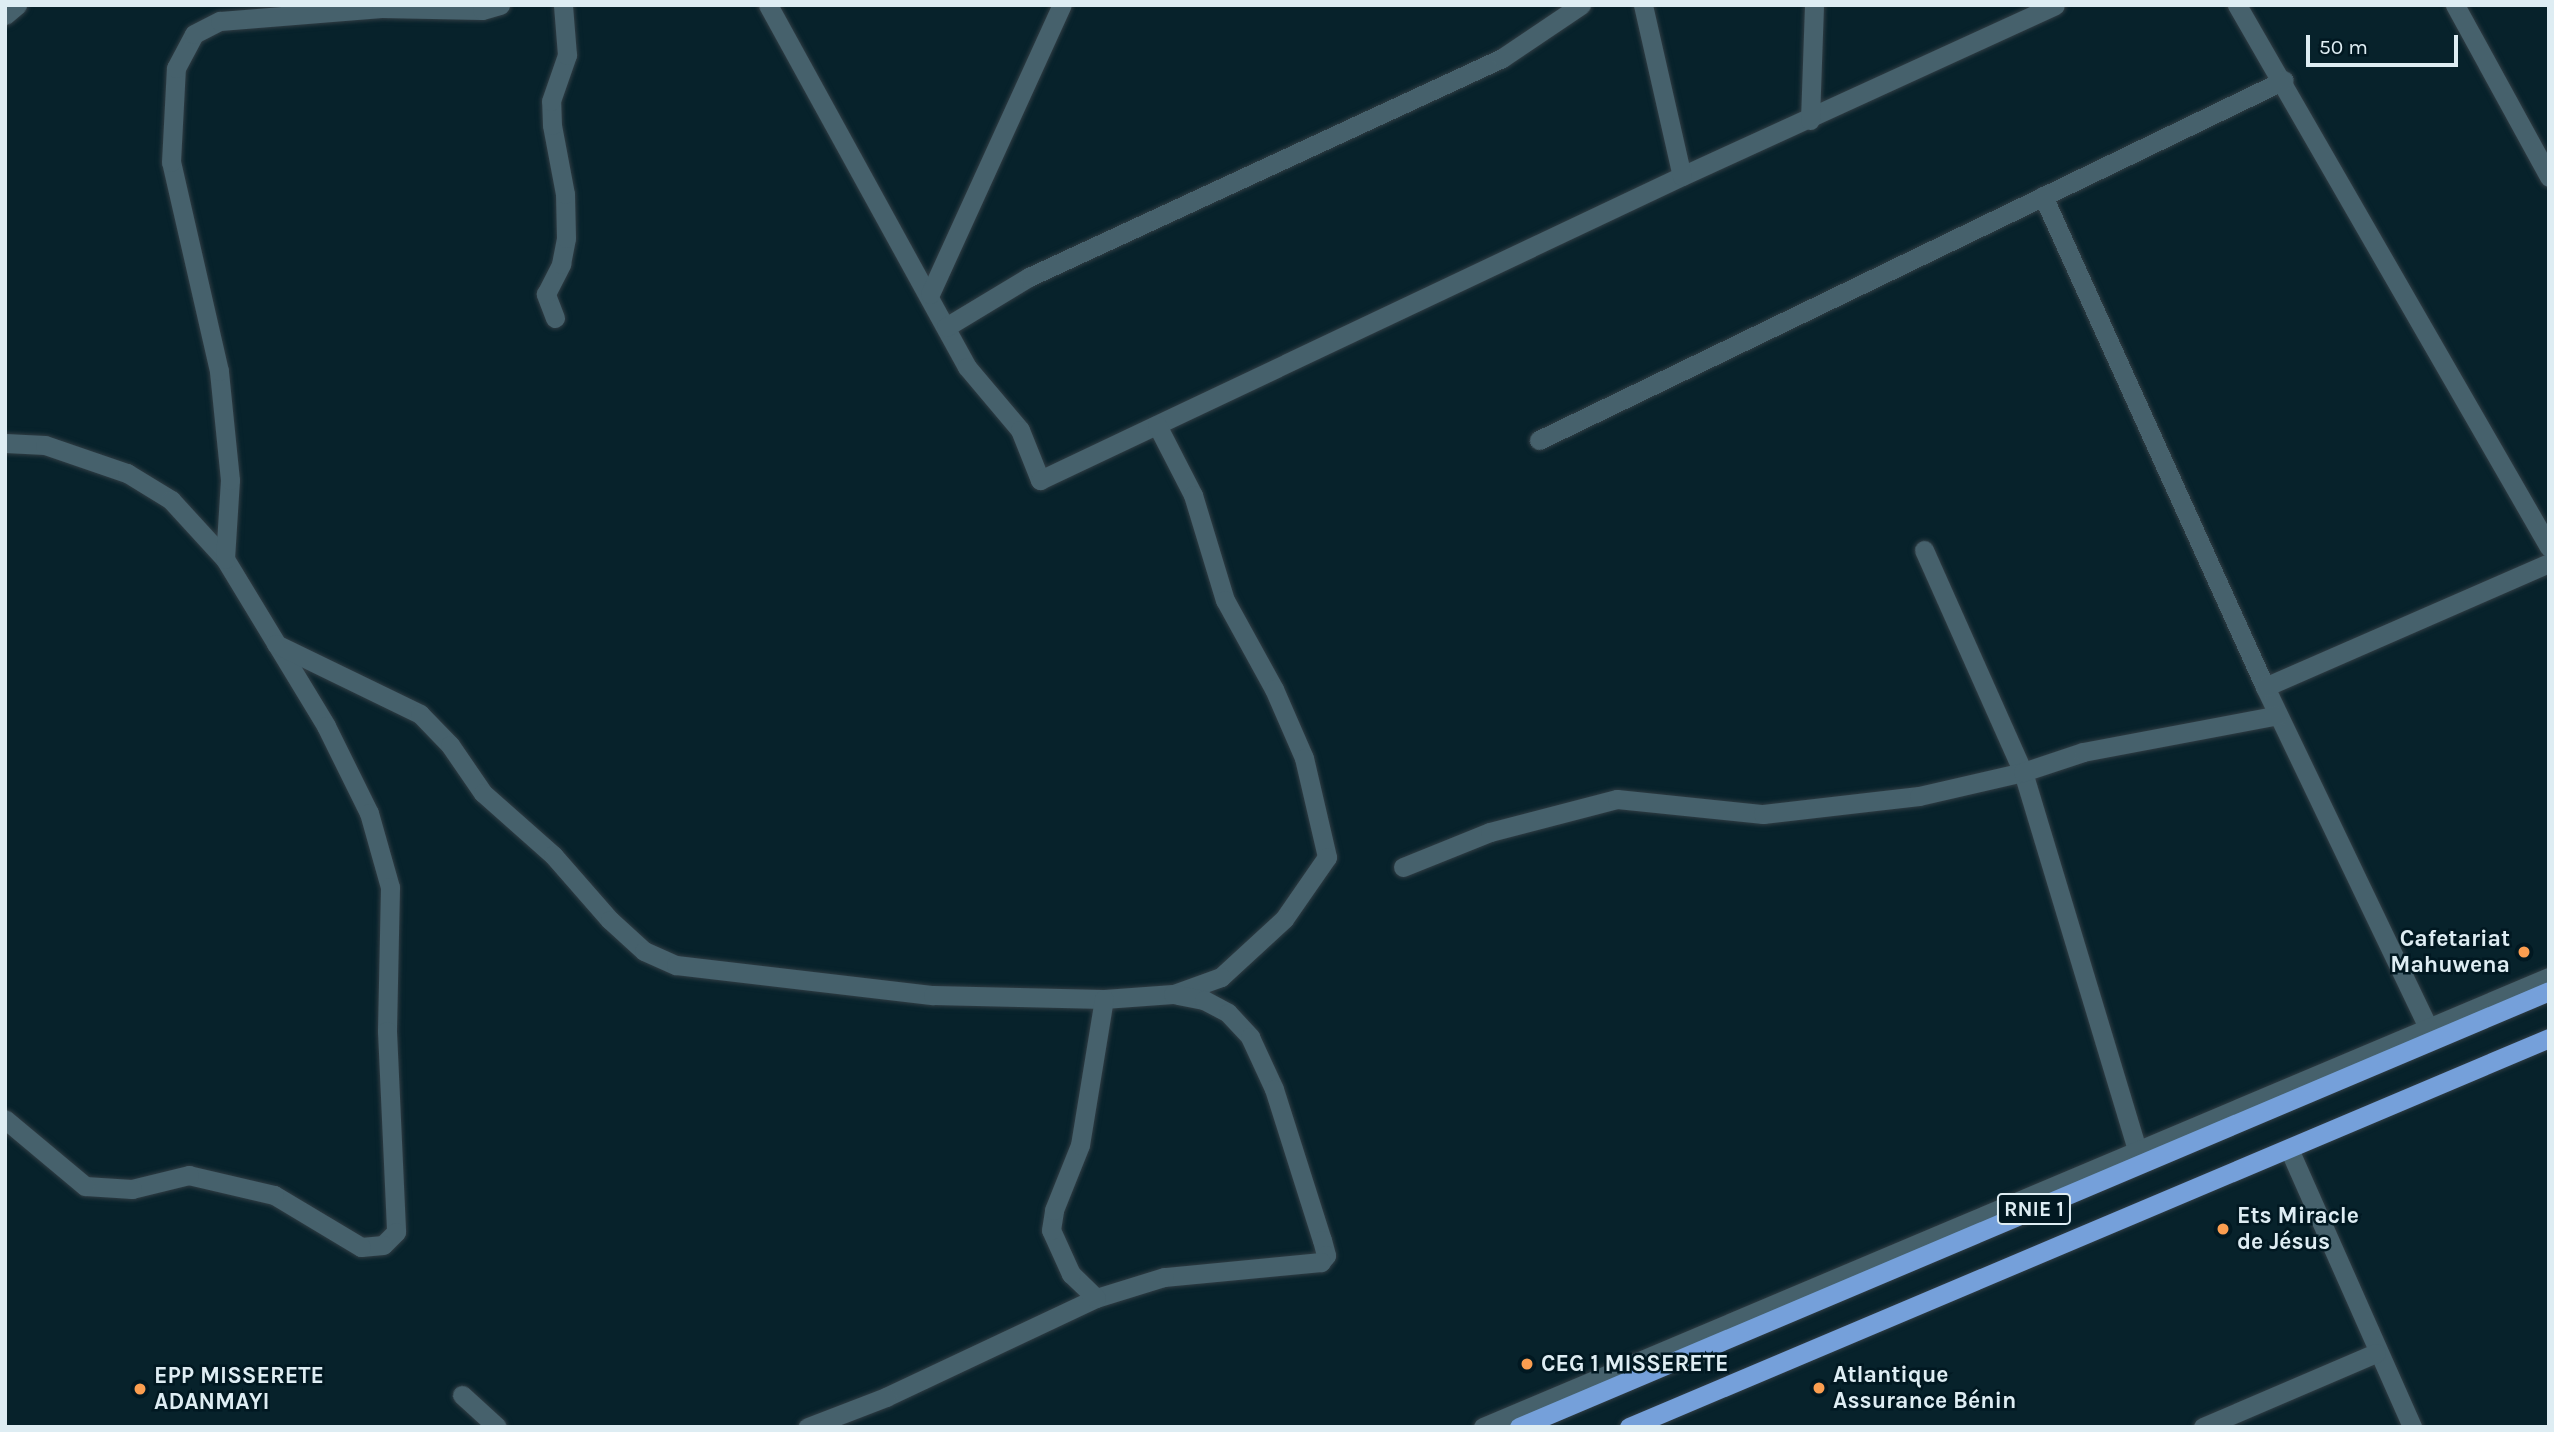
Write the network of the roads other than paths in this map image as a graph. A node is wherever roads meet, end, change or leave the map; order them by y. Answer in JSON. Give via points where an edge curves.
{"nodes":[{"id":1,"x":17,"y":5,"type":"edge"},
{"id":2,"x":208,"y":5,"type":"edge"},
{"id":3,"x":500,"y":5,"type":"edge"},
{"id":4,"x":563,"y":5,"type":"edge"},
{"id":5,"x":768,"y":5,"type":"edge"},
{"id":6,"x":1062,"y":5,"type":"edge"},
{"id":7,"x":1581,"y":5,"type":"edge"},
{"id":8,"x":1643,"y":5,"type":"edge"},
{"id":9,"x":1814,"y":5,"type":"edge"},
{"id":10,"x":2055,"y":5,"type":"edge"},
{"id":11,"x":2237,"y":5,"type":"edge"},
{"id":12,"x":2455,"y":5,"type":"edge"},
{"id":13,"x":5,"y":15,"type":"edge"},
{"id":14,"x":220,"y":21,"type":"junction"},
{"id":15,"x":2284,"y":80,"type":"junction"},
{"id":16,"x":1810,"y":120,"type":"junction"},
{"id":17,"x":1682,"y":176,"type":"junction"},
{"id":18,"x":2549,"y":177,"type":"edge"},
{"id":19,"x":2043,"y":196,"type":"junction"},
{"id":20,"x":930,"y":294,"type":"junction"},
{"id":21,"x":555,"y":318,"type":"dead end"},
{"id":22,"x":946,"y":327,"type":"junction"},
{"id":23,"x":1157,"y":425,"type":"junction"},
{"id":24,"x":1539,"y":440,"type":"dead end"},
{"id":25,"x":5,"y":443,"type":"edge"},
{"id":26,"x":2549,"y":547,"type":"edge"},
{"id":27,"x":1924,"y":550,"type":"dead end"},
{"id":28,"x":225,"y":559,"type":"junction"},
{"id":29,"x":2549,"y":563,"type":"edge"},
{"id":30,"x":276,"y":645,"type":"junction"},
{"id":31,"x":2265,"y":687,"type":"junction"},
{"id":32,"x":2278,"y":715,"type":"junction"},
{"id":33,"x":2024,"y":772,"type":"junction"},
{"id":34,"x":1403,"y":867,"type":"dead end"},
{"id":35,"x":2549,"y":977,"type":"edge"},
{"id":36,"x":2549,"y":991,"type":"edge"},
{"id":37,"x":1173,"y":994,"type":"junction"},
{"id":38,"x":1104,"y":999,"type":"junction"},
{"id":39,"x":2428,"y":1027,"type":"junction"},
{"id":40,"x":2549,"y":1038,"type":"edge"},
{"id":41,"x":5,"y":1119,"type":"edge"},
{"id":42,"x":2289,"y":1149,"type":"junction"},
{"id":43,"x":2137,"y":1150,"type":"junction"},
{"id":44,"x":1096,"y":1298,"type":"junction"},
{"id":45,"x":2376,"y":1353,"type":"junction"},
{"id":46,"x":462,"y":1395,"type":"dead end"},
{"id":47,"x":496,"y":1427,"type":"edge"},
{"id":48,"x":808,"y":1427,"type":"edge"},
{"id":49,"x":1483,"y":1427,"type":"edge"},
{"id":50,"x":1519,"y":1427,"type":"edge"},
{"id":51,"x":1629,"y":1427,"type":"edge"},
{"id":52,"x":2203,"y":1427,"type":"edge"},
{"id":53,"x":2412,"y":1427,"type":"edge"}],
"edges":[{"from":1,"to":13,"type":"street"},
{"from":2,"to":14,"type":"street"},
{"from":3,"to":14,"type":"street","via":[[482,10],[381,8]]},
{"from":4,"to":21,"type":"street","via":[[567,55],[551,101],[565,194],[566,237],[564,254],[546,294]]},
{"from":5,"to":20,"type":"street"},
{"from":6,"to":20,"type":"street"},
{"from":7,"to":22,"type":"street","via":[[1502,58],[1029,277]]},
{"from":8,"to":17,"type":"street"},
{"from":9,"to":16,"type":"street"},
{"from":10,"to":16,"type":"street"},
{"from":11,"to":15,"type":"street"},
{"from":12,"to":18,"type":"street"},
{"from":14,"to":28,"type":"street","via":[[194,34],[176,68],[171,162],[219,371],[230,480]]},
{"from":15,"to":19,"type":"street"},
{"from":15,"to":26,"type":"street"},
{"from":16,"to":17,"type":"street"},
{"from":17,"to":23,"type":"street"},
{"from":19,"to":24,"type":"street"},
{"from":19,"to":31,"type":"street"},
{"from":20,"to":22,"type":"street"},
{"from":22,"to":23,"type":"street","via":[[967,367],[1020,430],[1040,480]]},
{"from":23,"to":37,"type":"street","via":[[1193,495],[1225,600],[1274,690],[1304,758],[1327,857],[1284,919],[1221,977]]},
{"from":25,"to":28,"type":"street","via":[[45,445],[127,472],[171,500]]},
{"from":27,"to":33,"type":"street"},
{"from":28,"to":30,"type":"street"},
{"from":29,"to":31,"type":"street"},
{"from":30,"to":38,"type":"street","via":[[419,714],[450,745],[483,793],[553,855],[610,920],[644,951],[676,965],[933,995]]},
{"from":30,"to":41,"type":"street","via":[[326,726],[369,813],[390,887],[387,1031],[396,1232],[383,1245],[361,1247],[274,1195],[189,1175],[132,1189],[85,1186]]},
{"from":31,"to":32,"type":"street"},
{"from":32,"to":33,"type":"street","via":[[2083,752]]},
{"from":32,"to":39,"type":"street"},
{"from":33,"to":34,"type":"street","via":[[1919,796],[1763,814],[1618,799],[1490,832]]},
{"from":33,"to":43,"type":"street"},
{"from":35,"to":39,"type":"street"},
{"from":36,"to":50,"type":"highway","number":"RNIE 1"},
{"from":37,"to":38,"type":"street"},
{"from":37,"to":44,"type":"street","via":[[1204,1000],[1228,1013],[1250,1037],[1273,1089],[1326,1255],[1321,1262],[1303,1266],[1164,1277]]},
{"from":38,"to":44,"type":"street","via":[[1080,1145],[1054,1210],[1051,1230],[1071,1274]]},
{"from":39,"to":43,"type":"street"},
{"from":40,"to":42,"type":"highway","number":"RNIE 1"},
{"from":42,"to":45,"type":"street"},
{"from":42,"to":51,"type":"highway","number":"RNIE 1"},
{"from":43,"to":49,"type":"street"},
{"from":44,"to":48,"type":"street","via":[[887,1397]]},
{"from":45,"to":52,"type":"street"},
{"from":45,"to":53,"type":"street"},
{"from":46,"to":47,"type":"street"}]}
